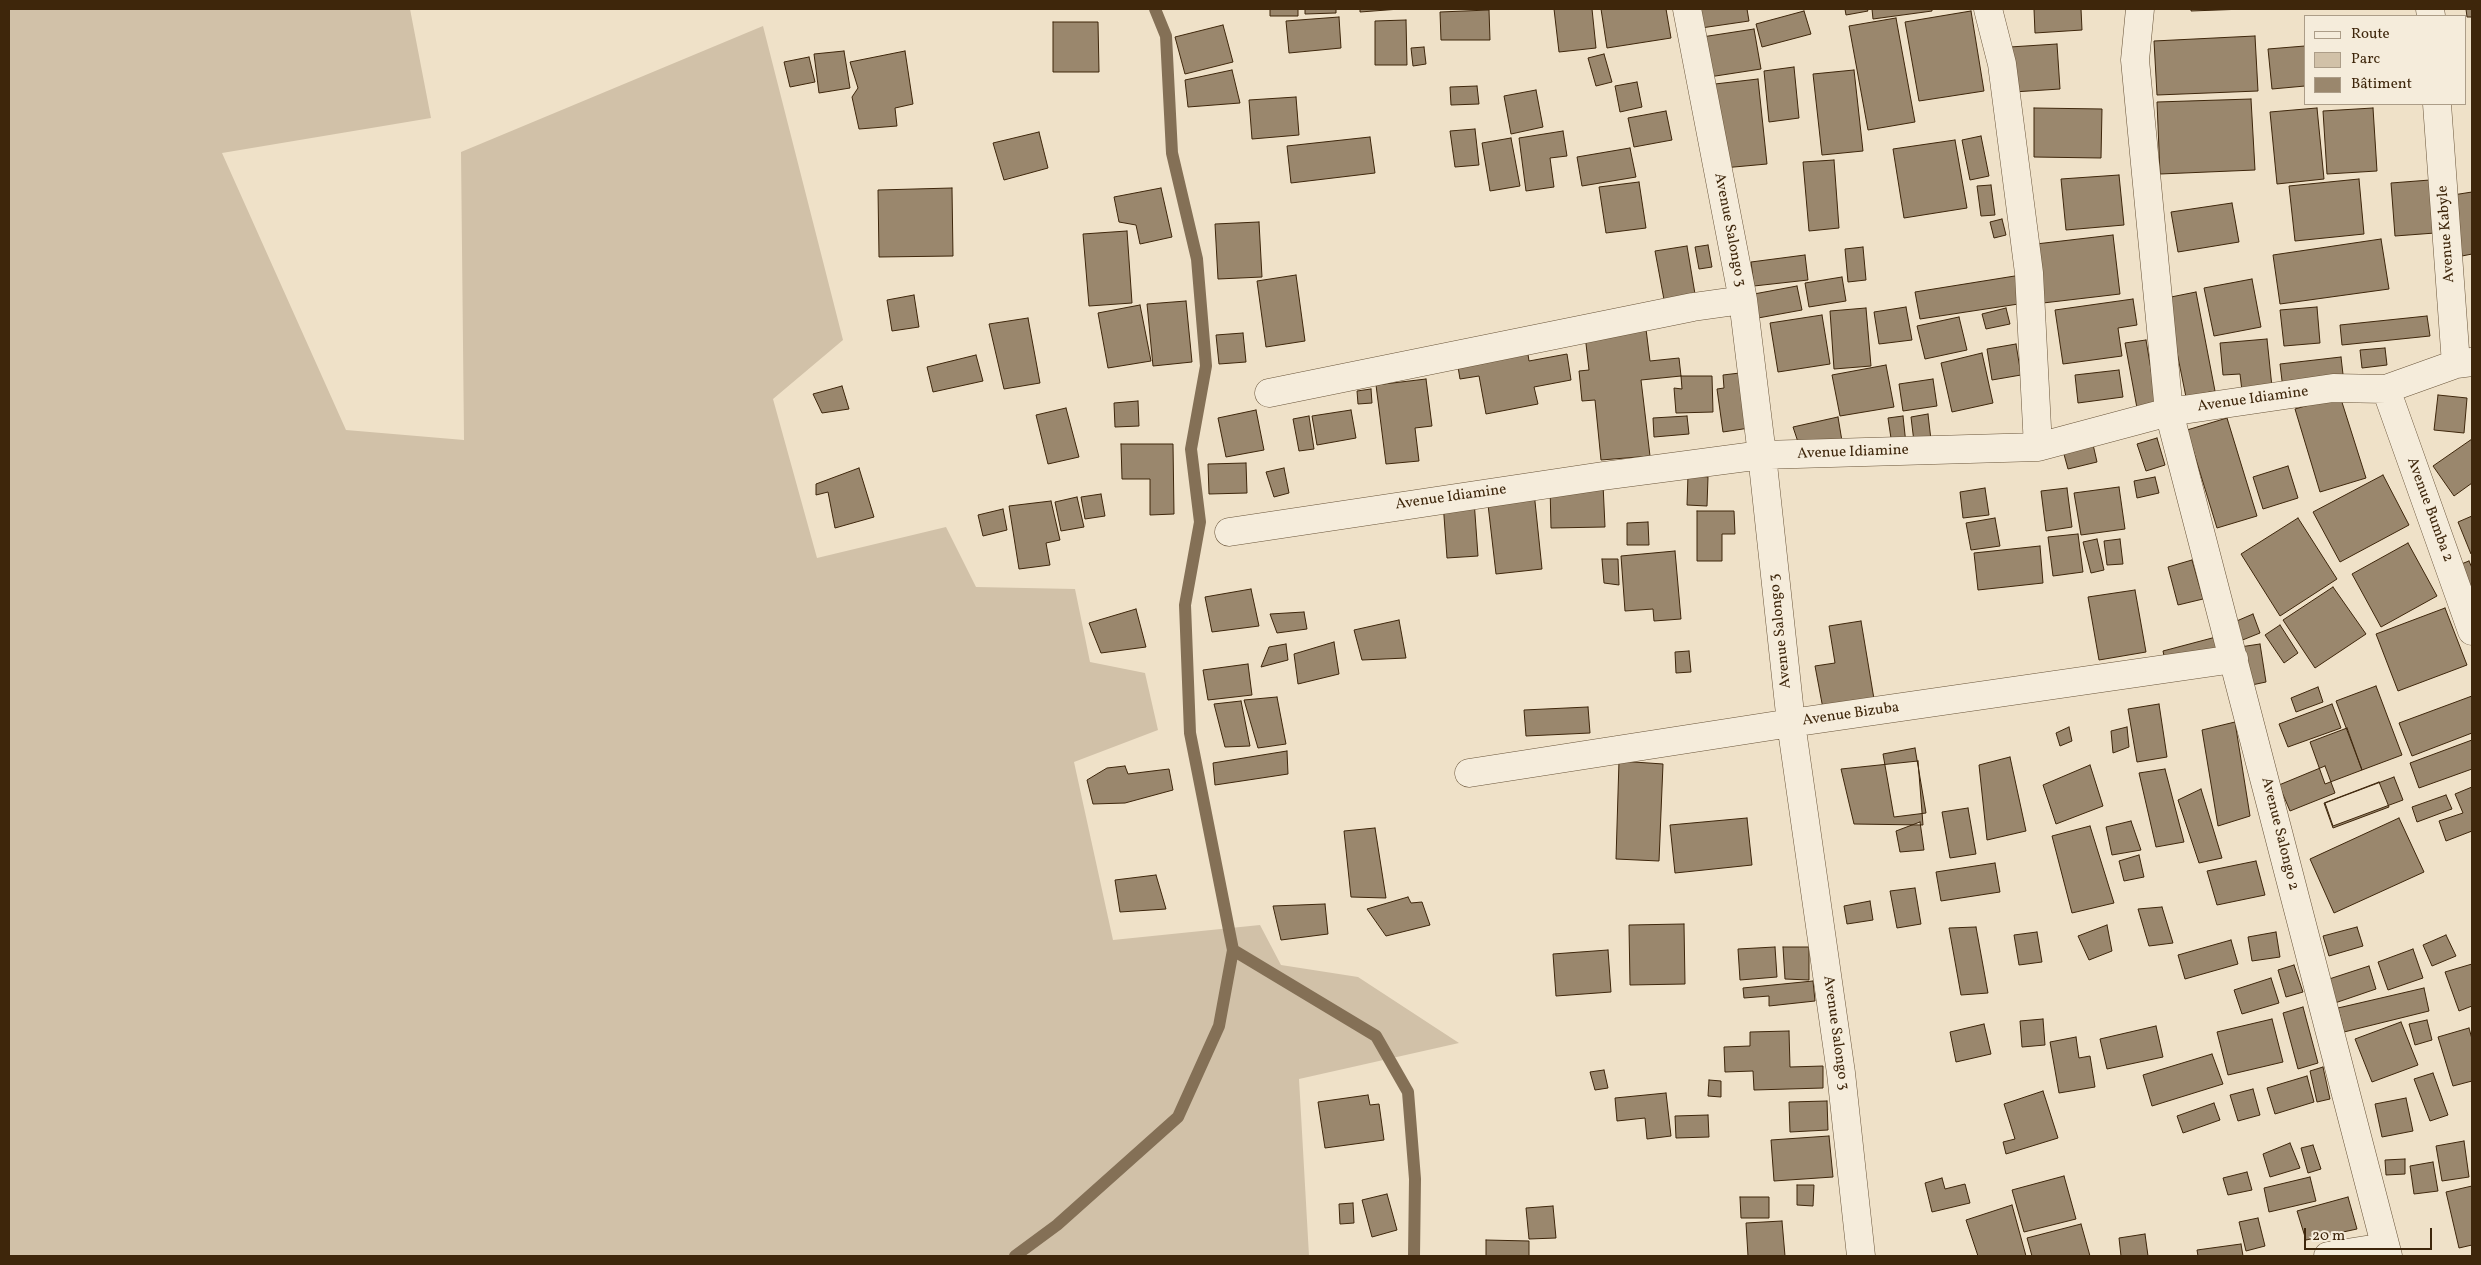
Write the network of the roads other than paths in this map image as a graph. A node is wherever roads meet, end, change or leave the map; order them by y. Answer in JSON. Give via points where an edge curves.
{"nodes":[{"id":1,"x":1687,"y":9,"type":"edge"},
{"id":2,"x":1988,"y":9,"type":"edge"},
{"id":3,"x":2140,"y":9,"type":"edge"},
{"id":4,"x":2437,"y":105,"type":"edge"},
{"id":5,"x":1743,"y":300,"type":"junction"},
{"id":6,"x":2464,"y":363,"type":"edge"},
{"id":7,"x":2386,"y":389,"type":"junction"},
{"id":8,"x":1268,"y":394,"type":"dead end"},
{"id":9,"x":2169,"y":412,"type":"junction"},
{"id":10,"x":2038,"y":447,"type":"junction"},
{"id":11,"x":1762,"y":455,"type":"junction"},
{"id":12,"x":1229,"y":532,"type":"dead end"},
{"id":13,"x":2472,"y":631,"type":"edge"},
{"id":14,"x":2234,"y":659,"type":"junction"},
{"id":15,"x":1791,"y":723,"type":"junction"},
{"id":16,"x":1469,"y":774,"type":"dead end"},
{"id":17,"x":2386,"y":1252,"type":"edge"},
{"id":18,"x":1861,"y":1256,"type":"edge"},
{"id":19,"x":2328,"y":1256,"type":"edge"}],
"edges":[{"from":1,"to":5,"type":"street","name":"Avenue Salongo 3"},
{"from":2,"to":10,"type":"street","via":[[2002,64],[2029,273]]},
{"from":3,"to":9,"type":"street","name":"Avenue Salongo 2","via":[[2134,60]]},
{"from":4,"to":6,"type":"street","name":"Avenue Kabyle"},
{"from":5,"to":8,"type":"street","via":[[1693,307]]},
{"from":5,"to":11,"type":"street","name":"Avenue Salongo 3"},
{"from":6,"to":7,"type":"street","name":"Avenue Idiamine"},
{"from":7,"to":9,"type":"street","name":"Avenue Idiamine","via":[[2333,388]]},
{"from":7,"to":13,"type":"street","name":"Avenue Bumba 2"},
{"from":9,"to":10,"type":"street","name":"Avenue Idiamine"},
{"from":9,"to":14,"type":"street","name":"Avenue Salongo 2"},
{"from":10,"to":11,"type":"street","name":"Avenue Idiamine"},
{"from":11,"to":12,"type":"street","name":"Avenue Idiamine"},
{"from":11,"to":15,"type":"street","name":"Avenue Salongo 3"},
{"from":14,"to":15,"type":"street","name":"Avenue Bizuba"},
{"from":14,"to":17,"type":"street","name":"Avenue Salongo 2"},
{"from":15,"to":16,"type":"street","name":"Avenue Bizuba"},
{"from":15,"to":18,"type":"street","name":"Avenue Salongo 3","via":[[1841,1073]]},
{"from":17,"to":19,"type":"street"}]}
